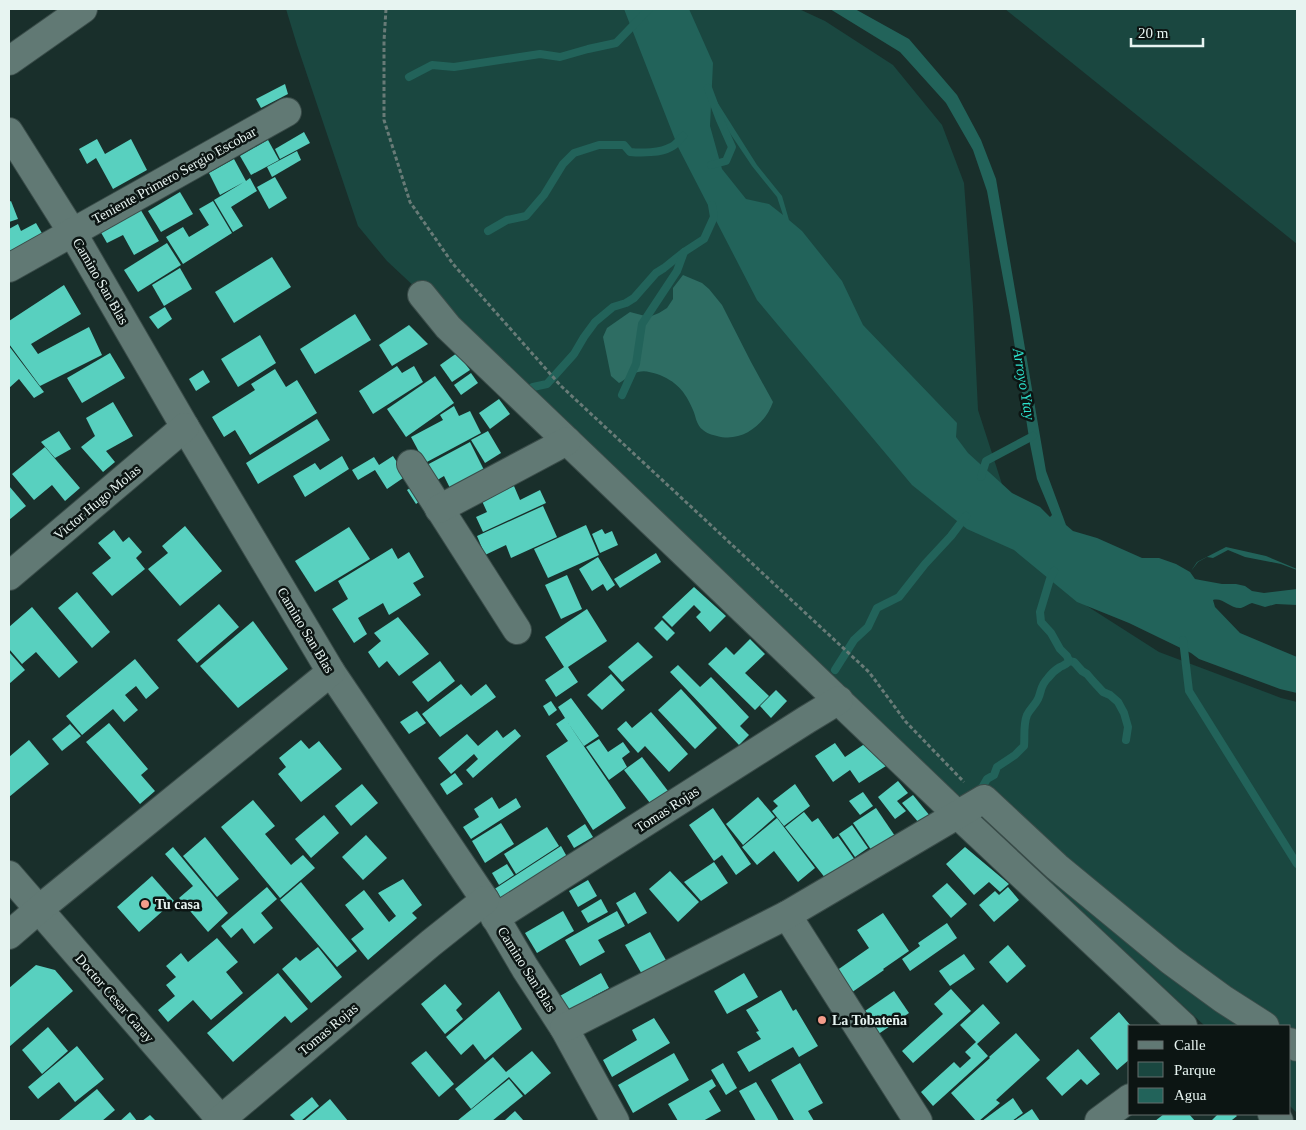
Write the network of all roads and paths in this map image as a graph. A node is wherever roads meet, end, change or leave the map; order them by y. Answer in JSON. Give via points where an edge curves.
{"nodes":[{"id":1,"x":83,"y":9,"type":"edge"},
{"id":2,"x":386,"y":9,"type":"edge"},
{"id":3,"x":9,"y":61,"type":"edge"},
{"id":4,"x":287,"y":112,"type":"dead end"},
{"id":5,"x":9,"y":132,"type":"edge"},
{"id":6,"x":72,"y":232,"type":"junction"},
{"id":7,"x":9,"y":268,"type":"edge"},
{"id":8,"x":422,"y":295,"type":"dead end"},
{"id":9,"x":185,"y":427,"type":"junction"},
{"id":10,"x":567,"y":440,"type":"junction"},
{"id":11,"x":411,"y":464,"type":"dead end"},
{"id":12,"x":439,"y":509,"type":"junction"},
{"id":13,"x":9,"y":576,"type":"edge"},
{"id":14,"x":516,"y":630,"type":"dead end"},
{"id":15,"x":331,"y":672,"type":"junction"},
{"id":16,"x":839,"y":700,"type":"junction"},
{"id":17,"x":970,"y":788,"type":"dead end"},
{"id":18,"x":958,"y":815,"type":"junction"},
{"id":19,"x":9,"y":875,"type":"edge"},
{"id":20,"x":490,"y":909,"type":"junction"},
{"id":21,"x":38,"y":910,"type":"junction"},
{"id":22,"x":787,"y":916,"type":"junction"},
{"id":23,"x":9,"y":935,"type":"edge"},
{"id":24,"x":1182,"y":1025,"type":"edge"},
{"id":25,"x":1263,"y":1025,"type":"edge"},
{"id":26,"x":564,"y":1028,"type":"junction"},
{"id":27,"x":1128,"y":1099,"type":"edge"},
{"id":28,"x":221,"y":1121,"type":"edge"},
{"id":29,"x":615,"y":1121,"type":"edge"},
{"id":30,"x":918,"y":1121,"type":"edge"},
{"id":31,"x":1099,"y":1121,"type":"edge"}],
"edges":[{"from":1,"to":3,"type":"street"},
{"from":2,"to":17,"type":"path","via":[[384,120],[410,202],[453,264],[561,386],[870,672],[906,722]]},
{"from":4,"to":6,"type":"street","name":"Teniente Primero Sergio Escobar"},
{"from":5,"to":6,"type":"street","name":"Camino San Blas"},
{"from":6,"to":7,"type":"street","name":"Teniente Primero Sergio Escobar"},
{"from":6,"to":9,"type":"street","name":"Camino San Blas"},
{"from":8,"to":10,"type":"street","via":[[448,327]]},
{"from":9,"to":13,"type":"street","name":"Victor Hugo Molas"},
{"from":9,"to":15,"type":"street","name":"Camino San Blas"},
{"from":10,"to":12,"type":"street"},
{"from":10,"to":16,"type":"street"},
{"from":11,"to":12,"type":"street"},
{"from":12,"to":14,"type":"street"},
{"from":15,"to":20,"type":"street","name":"Camino San Blas"},
{"from":15,"to":21,"type":"street"},
{"from":16,"to":18,"type":"street"},
{"from":16,"to":20,"type":"street","name":"Tomas Rojas"},
{"from":18,"to":22,"type":"street"},
{"from":18,"to":24,"type":"street"},
{"from":18,"to":25,"type":"street","via":[[984,799],[1056,867],[1171,961]]},
{"from":19,"to":21,"type":"street","name":"Doctor Cesar Garay"},
{"from":20,"to":26,"type":"street","name":"Camino San Blas"},
{"from":20,"to":28,"type":"street","name":"Tomas Rojas","via":[[430,943]]},
{"from":21,"to":23,"type":"street"},
{"from":21,"to":28,"type":"street","name":"Doctor Cesar Garay"},
{"from":22,"to":26,"type":"street"},
{"from":22,"to":30,"type":"street"},
{"from":26,"to":29,"type":"street","name":"Camino San Blas"},
{"from":27,"to":31,"type":"street"}]}
